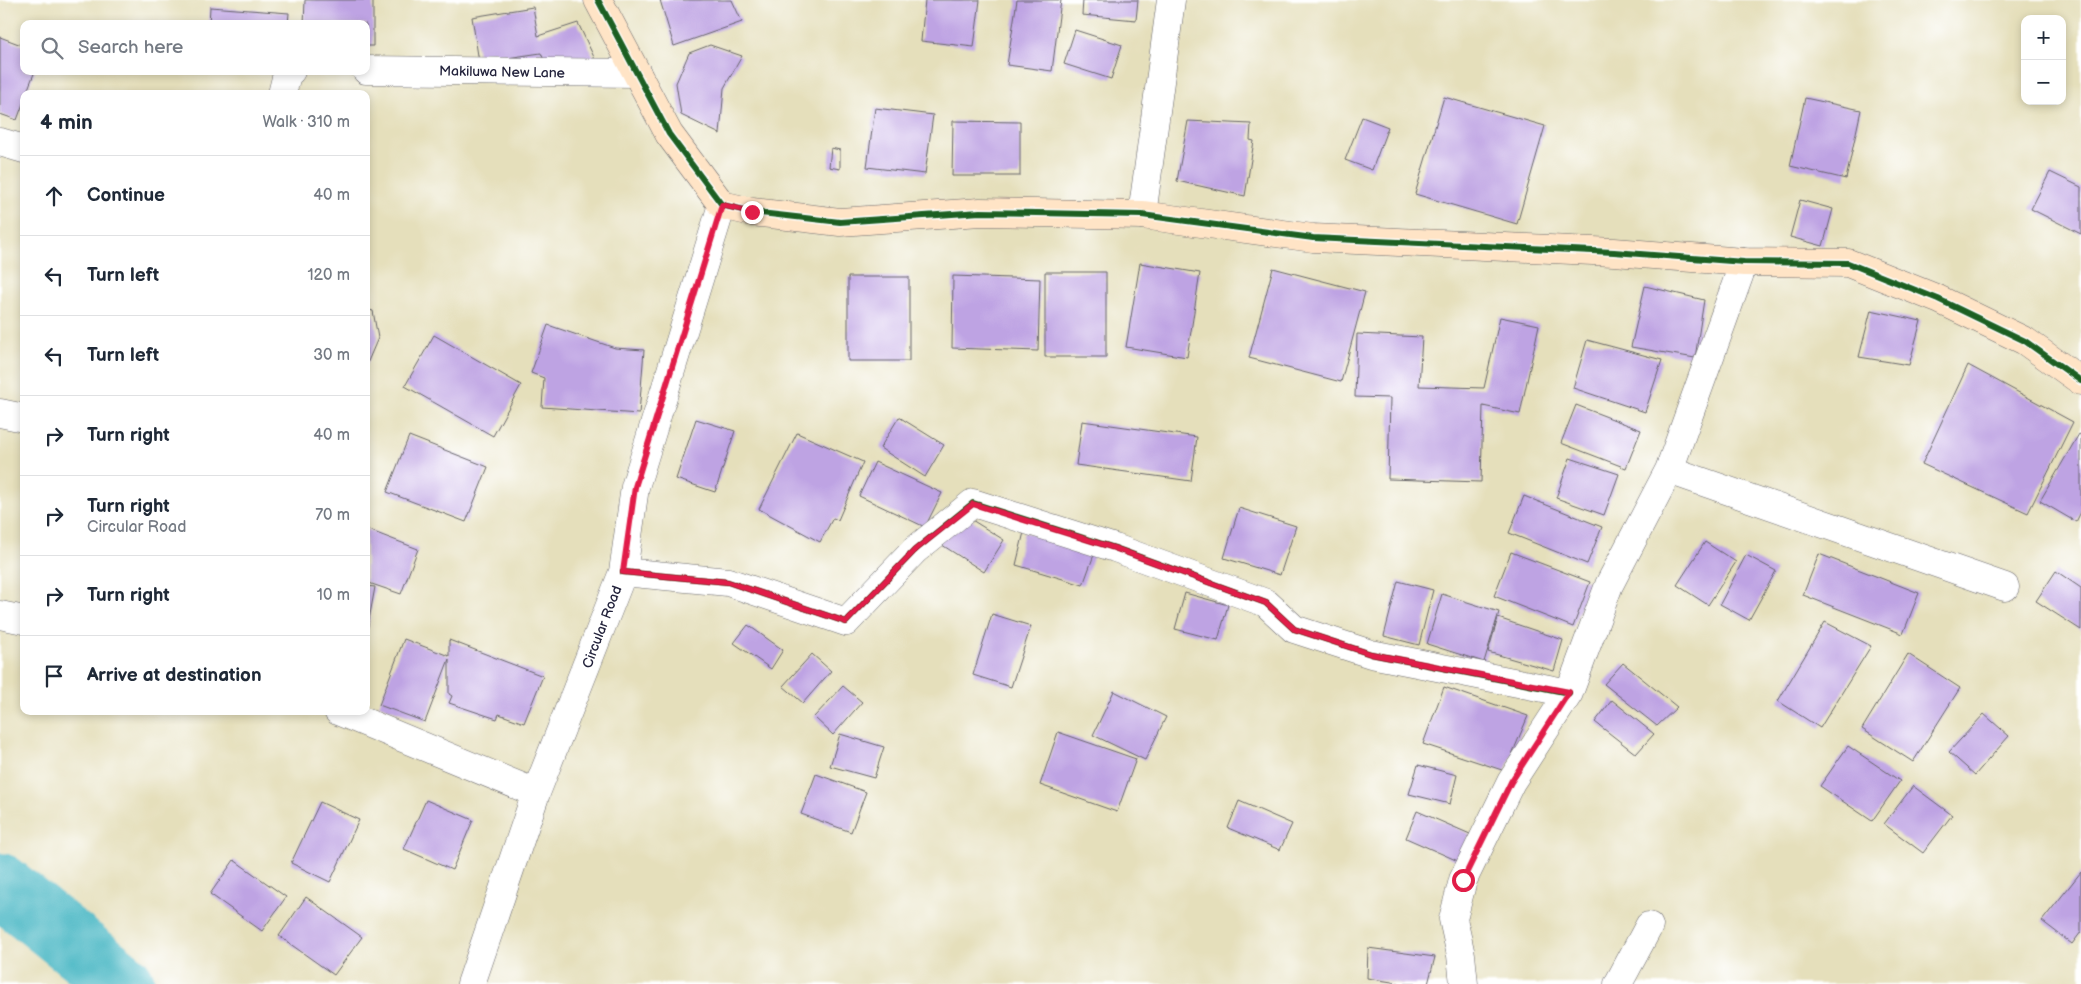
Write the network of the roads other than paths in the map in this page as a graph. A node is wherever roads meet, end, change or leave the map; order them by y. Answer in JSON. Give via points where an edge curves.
{"nodes":[{"id":1,"x":598,"y":0,"type":"edge"},
{"id":2,"x":1171,"y":0,"type":"edge"},
{"id":3,"x":370,"y":70,"type":"edge"},
{"id":4,"x":637,"y":73,"type":"junction"},
{"id":5,"x":287,"y":75,"type":"edge"},
{"id":6,"x":283,"y":90,"type":"edge"},
{"id":7,"x":0,"y":142,"type":"edge"},
{"id":8,"x":20,"y":148,"type":"edge"},
{"id":9,"x":722,"y":205,"type":"junction"},
{"id":10,"x":1142,"y":215,"type":"junction"},
{"id":11,"x":1744,"y":262,"type":"junction"},
{"id":12,"x":2081,"y":381,"type":"edge"},
{"id":13,"x":0,"y":413,"type":"edge"},
{"id":14,"x":20,"y":417,"type":"edge"},
{"id":15,"x":1669,"y":470,"type":"junction"},
{"id":16,"x":623,"y":572,"type":"junction"},
{"id":17,"x":2005,"y":587,"type":"dead end"},
{"id":18,"x":0,"y":614,"type":"edge"},
{"id":19,"x":20,"y":619,"type":"edge"},
{"id":20,"x":1569,"y":692,"type":"junction"},
{"id":21,"x":348,"y":715,"type":"edge"},
{"id":22,"x":536,"y":793,"type":"junction"},
{"id":23,"x":1649,"y":926,"type":"dead end"},
{"id":24,"x":471,"y":984,"type":"edge"},
{"id":25,"x":1464,"y":984,"type":"edge"},
{"id":26,"x":1618,"y":984,"type":"edge"}],
"edges":[{"from":1,"to":4,"type":"street"},
{"from":2,"to":10,"type":"street"},
{"from":3,"to":4,"type":"street","name":"Makiluwa New Lane"},
{"from":4,"to":9,"type":"street","via":[[669,134]]},
{"from":5,"to":6,"type":"street"},
{"from":7,"to":8,"type":"street"},
{"from":9,"to":10,"type":"street","via":[[752,212],[840,222],[980,212]]},
{"from":9,"to":16,"type":"street","name":"Circular Road","via":[[635,487]]},
{"from":10,"to":11,"type":"street","via":[[1313,238],[1614,252]]},
{"from":11,"to":12,"type":"street","via":[[1848,263],[1938,299],[2025,341]]},
{"from":11,"to":15,"type":"street"},
{"from":13,"to":14,"type":"street"},
{"from":15,"to":17,"type":"street"},
{"from":15,"to":20,"type":"street","via":[[1609,585]]},
{"from":16,"to":20,"type":"street","via":[[728,582],[846,622],[915,550],[973,504],[1114,548],[1266,603],[1294,629],[1371,654]]},
{"from":16,"to":22,"type":"street","name":"Circular Road"},
{"from":18,"to":19,"type":"street"},
{"from":20,"to":25,"type":"street","via":[[1511,782],[1463,880],[1453,919],[1462,955]]},
{"from":21,"to":22,"type":"street"},
{"from":22,"to":24,"type":"street","name":"Circular Road"},
{"from":23,"to":26,"type":"street"}]}
